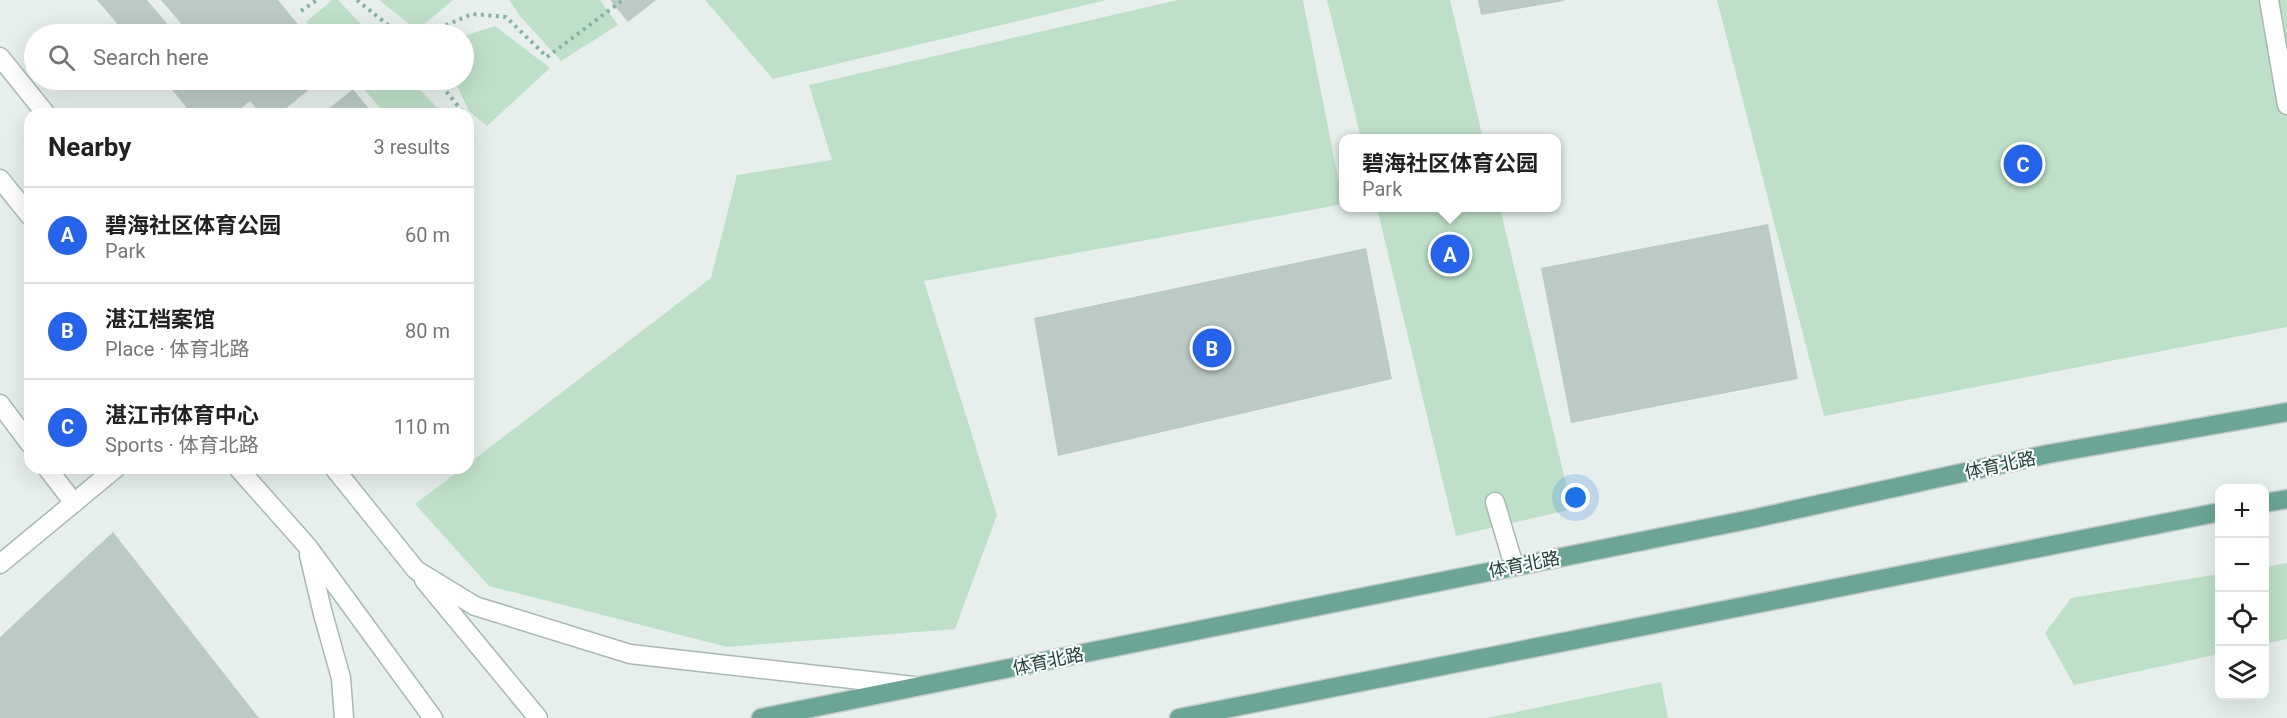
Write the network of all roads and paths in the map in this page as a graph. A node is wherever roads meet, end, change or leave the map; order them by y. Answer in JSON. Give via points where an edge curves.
{"nodes":[{"id":1,"x":317,"y":0,"type":"edge"},
{"id":2,"x":357,"y":0,"type":"edge"},
{"id":3,"x":623,"y":0,"type":"edge"},
{"id":4,"x":2269,"y":0,"type":"edge"},
{"id":5,"x":301,"y":11,"type":"dead end"},
{"id":6,"x":387,"y":24,"type":"edge"},
{"id":7,"x":448,"y":24,"type":"edge"},
{"id":8,"x":0,"y":57,"type":"edge"},
{"id":9,"x":24,"y":87,"type":"edge"},
{"id":10,"x":27,"y":90,"type":"edge"},
{"id":11,"x":445,"y":90,"type":"edge"},
{"id":12,"x":2287,"y":105,"type":"edge"},
{"id":13,"x":41,"y":108,"type":"edge"},
{"id":14,"x":460,"y":108,"type":"edge"},
{"id":15,"x":0,"y":179,"type":"edge"},
{"id":16,"x":24,"y":209,"type":"edge"},
{"id":17,"x":2,"y":411,"type":"edge"},
{"id":18,"x":2287,"y":412,"type":"edge"},
{"id":19,"x":24,"y":437,"type":"edge"},
{"id":20,"x":52,"y":474,"type":"edge"},
{"id":21,"x":109,"y":474,"type":"edge"},
{"id":22,"x":243,"y":474,"type":"edge"},
{"id":23,"x":339,"y":474,"type":"edge"},
{"id":24,"x":2287,"y":499,"type":"edge"},
{"id":25,"x":1495,"y":502,"type":"dead end"},
{"id":26,"x":2269,"y":502,"type":"edge"},
{"id":27,"x":74,"y":503,"type":"junction"},
{"id":28,"x":2215,"y":513,"type":"edge"},
{"id":29,"x":308,"y":547,"type":"junction"},
{"id":30,"x":0,"y":564,"type":"edge"},
{"id":31,"x":1514,"y":566,"type":"junction"},
{"id":32,"x":416,"y":570,"type":"junction"},
{"id":33,"x":922,"y":687,"type":"junction"},
{"id":34,"x":344,"y":718,"type":"edge"},
{"id":35,"x":433,"y":718,"type":"edge"},
{"id":36,"x":538,"y":718,"type":"edge"},
{"id":37,"x":761,"y":718,"type":"edge"},
{"id":38,"x":1179,"y":718,"type":"edge"}],
"edges":[{"from":1,"to":5,"type":"path"},
{"from":2,"to":6,"type":"path"},
{"from":3,"to":7,"type":"path","via":[[548,57],[506,17],[472,14]]},
{"from":4,"to":12,"type":"street"},
{"from":8,"to":9,"type":"street"},
{"from":10,"to":13,"type":"street"},
{"from":11,"to":14,"type":"path"},
{"from":15,"to":16,"type":"street"},
{"from":17,"to":19,"type":"street"},
{"from":18,"to":31,"type":"main road","name":"体育北路","via":[[2048,454]]},
{"from":20,"to":27,"type":"street"},
{"from":21,"to":27,"type":"street"},
{"from":22,"to":29,"type":"street"},
{"from":23,"to":32,"type":"street"},
{"from":24,"to":26,"type":"main road"},
{"from":25,"to":31,"type":"street"},
{"from":27,"to":30,"type":"street"},
{"from":28,"to":38,"type":"main road"},
{"from":29,"to":34,"type":"street","via":[[341,678]]},
{"from":29,"to":35,"type":"street"},
{"from":31,"to":33,"type":"main road","name":"体育北路"},
{"from":32,"to":33,"type":"street","via":[[475,606],[630,654]]},
{"from":32,"to":36,"type":"street"},
{"from":33,"to":37,"type":"main road","name":"体育北路"}]}
